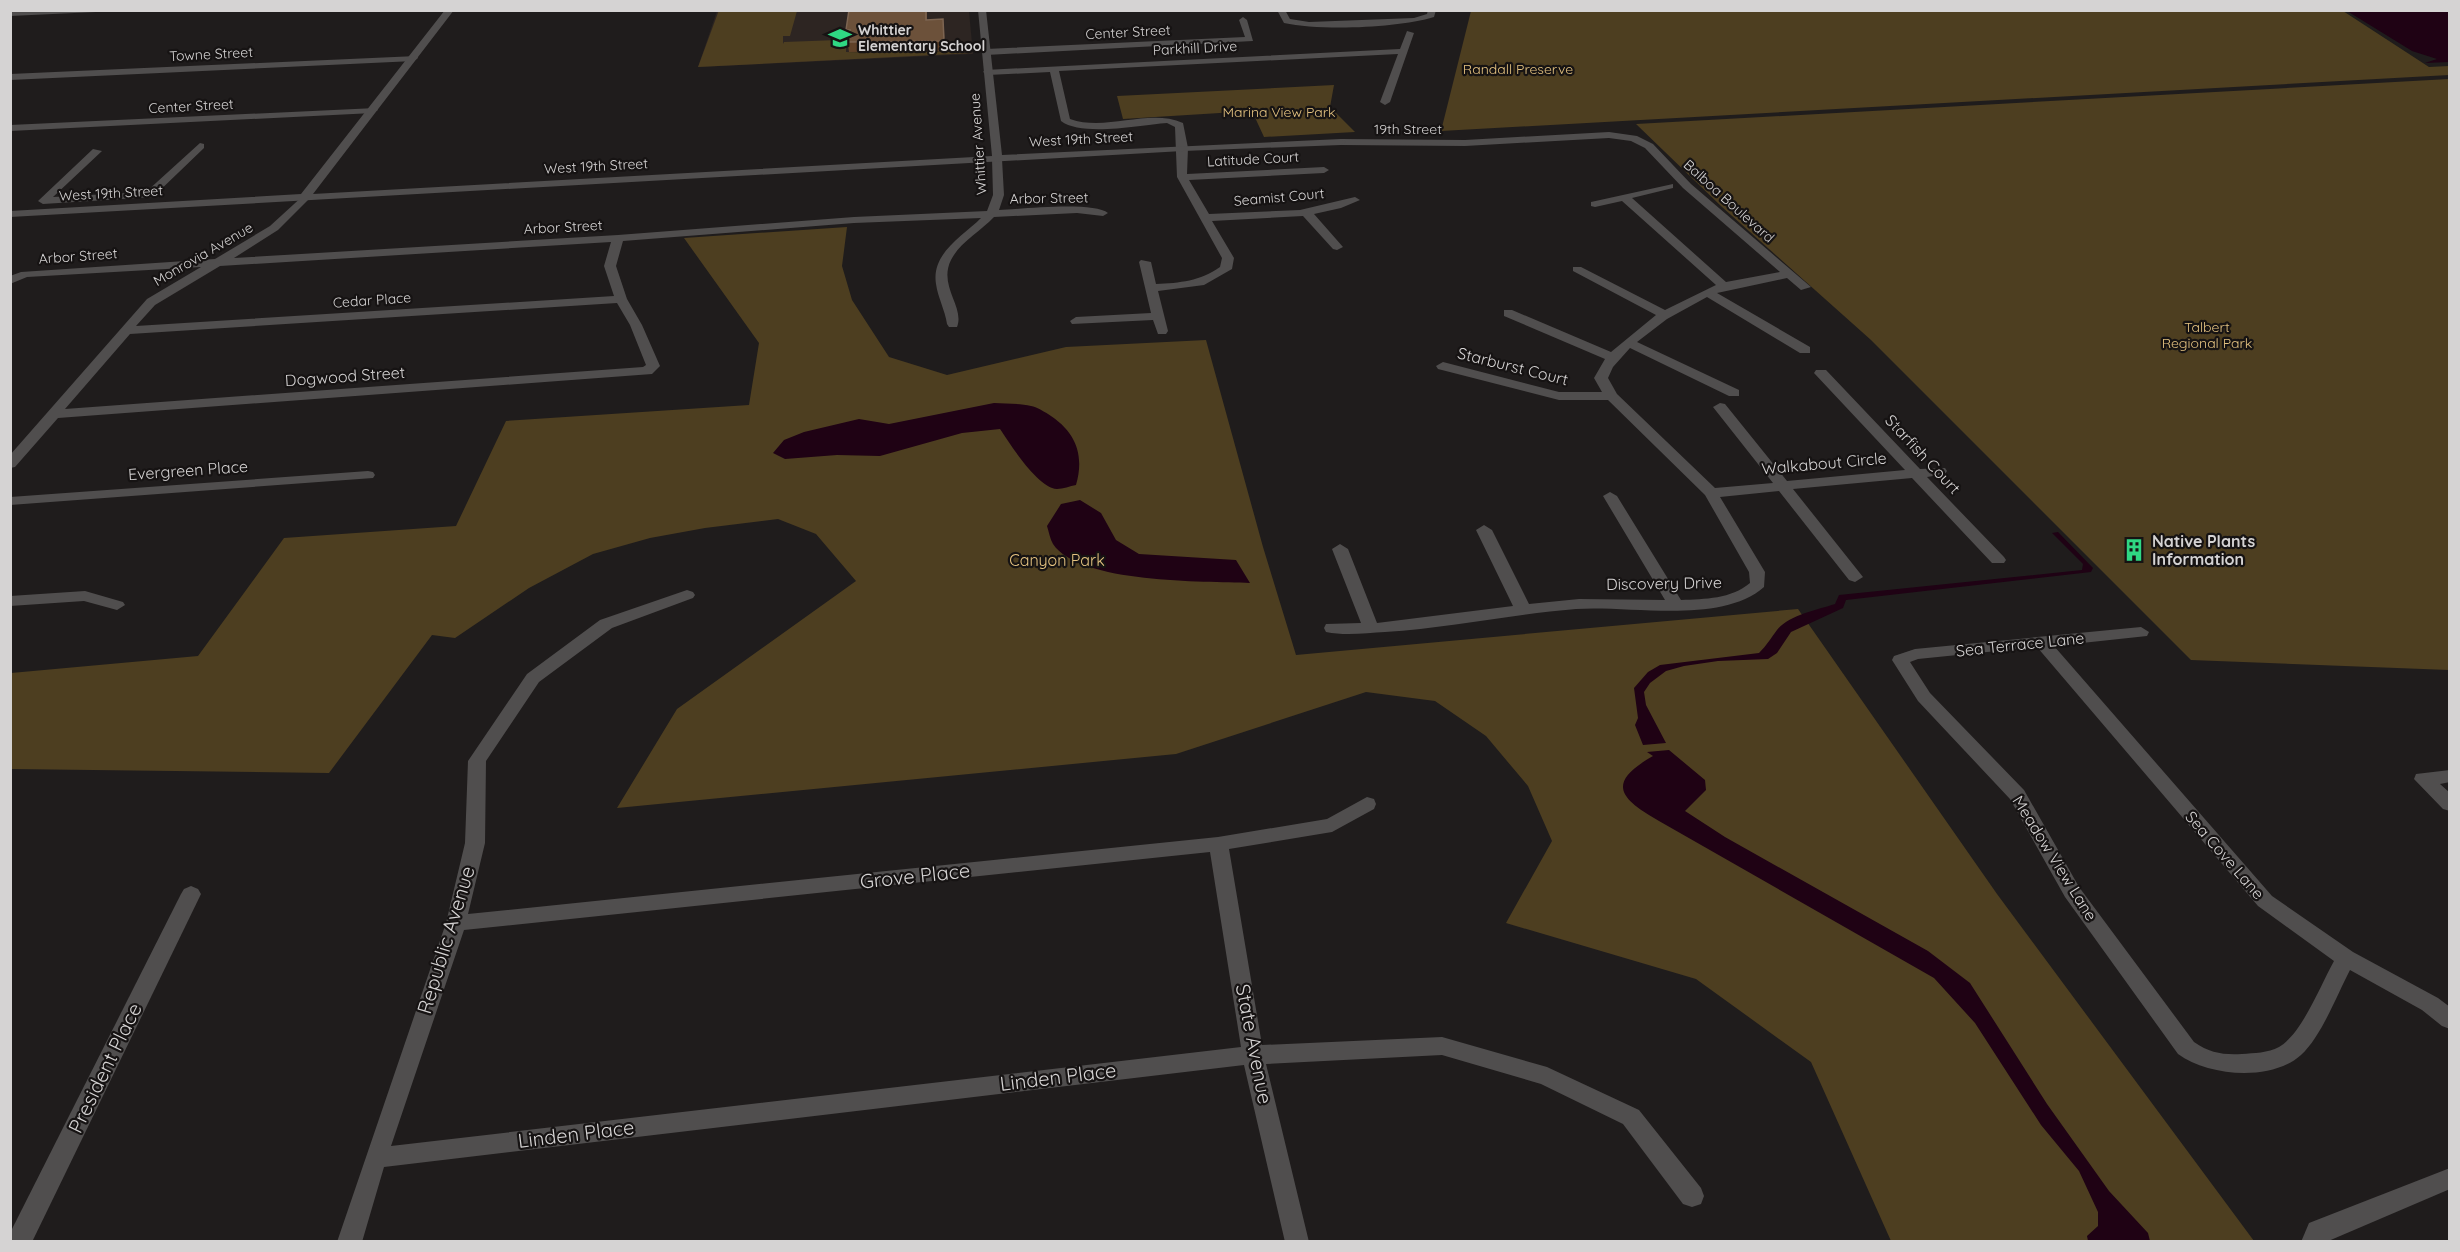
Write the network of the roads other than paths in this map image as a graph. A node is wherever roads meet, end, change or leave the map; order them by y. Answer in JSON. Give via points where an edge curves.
{"nodes":[{"id":1,"x":96,"y":10,"type":"edge"},
{"id":2,"x":450,"y":10,"type":"edge"},
{"id":3,"x":982,"y":10,"type":"edge"},
{"id":4,"x":1281,"y":10,"type":"edge"},
{"id":5,"x":1346,"y":10,"type":"edge"},
{"id":6,"x":1432,"y":10,"type":"edge"},
{"id":7,"x":10,"y":14,"type":"edge"},
{"id":8,"x":1243,"y":20,"type":"dead end"},
{"id":9,"x":1355,"y":23,"type":"junction"},
{"id":10,"x":1410,"y":33,"type":"dead end"},
{"id":11,"x":1404,"y":51,"type":"junction"},
{"id":12,"x":986,"y":52,"type":"junction"},
{"id":13,"x":1276,"y":57,"type":"junction"},
{"id":14,"x":414,"y":58,"type":"junction"},
{"id":15,"x":1169,"y":63,"type":"junction"},
{"id":16,"x":1054,"y":69,"type":"junction"},
{"id":17,"x":1283,"y":70,"type":"dead end"},
{"id":18,"x":988,"y":72,"type":"junction"},
{"id":19,"x":1173,"y":76,"type":"dead end"},
{"id":20,"x":10,"y":77,"type":"edge"},
{"id":21,"x":1385,"y":102,"type":"dead end"},
{"id":22,"x":373,"y":110,"type":"junction"},
{"id":23,"x":10,"y":128,"type":"edge"},
{"id":24,"x":1633,"y":138,"type":"joint"},
{"id":25,"x":200,"y":146,"type":"dead end"},
{"id":26,"x":1183,"y":148,"type":"junction"},
{"id":27,"x":97,"y":151,"type":"dead end"},
{"id":28,"x":997,"y":159,"type":"junction"},
{"id":29,"x":1324,"y":170,"type":"dead end"},
{"id":30,"x":1182,"y":177,"type":"junction"},
{"id":31,"x":1669,"y":186,"type":"dead end"},
{"id":32,"x":305,"y":197,"type":"junction"},
{"id":33,"x":1624,"y":197,"type":"junction"},
{"id":34,"x":78,"y":199,"type":"junction"},
{"id":35,"x":1355,"y":200,"type":"dead end"},
{"id":36,"x":1595,"y":204,"type":"dead end"},
{"id":37,"x":66,"y":211,"type":"junction"},
{"id":38,"x":1305,"y":211,"type":"junction"},
{"id":39,"x":1103,"y":213,"type":"dead end"},
{"id":40,"x":10,"y":214,"type":"edge"},
{"id":41,"x":990,"y":215,"type":"junction"},
{"id":42,"x":1204,"y":218,"type":"junction"},
{"id":43,"x":618,"y":238,"type":"junction"},
{"id":44,"x":1337,"y":247,"type":"dead end"},
{"id":45,"x":218,"y":262,"type":"junction"},
{"id":46,"x":1145,"y":262,"type":"dead end"},
{"id":47,"x":1577,"y":269,"type":"dead end"},
{"id":48,"x":1788,"y":274,"type":"junction"},
{"id":49,"x":10,"y":280,"type":"edge"},
{"id":50,"x":1725,"y":287,"type":"junction"},
{"id":51,"x":1805,"y":287,"type":"dead end"},
{"id":52,"x":1152,"y":288,"type":"junction"},
{"id":53,"x":1707,"y":292,"type":"junction"},
{"id":54,"x":621,"y":299,"type":"junction"},
{"id":55,"x":1508,"y":313,"type":"dead end"},
{"id":56,"x":1665,"y":315,"type":"junction"},
{"id":57,"x":1159,"y":316,"type":"junction"},
{"id":58,"x":1076,"y":321,"type":"dead end"},
{"id":59,"x":953,"y":324,"type":"dead end"},
{"id":60,"x":124,"y":331,"type":"junction"},
{"id":61,"x":1161,"y":331,"type":"dead end"},
{"id":62,"x":1629,"y":343,"type":"junction"},
{"id":63,"x":1805,"y":350,"type":"dead end"},
{"id":64,"x":1611,"y":357,"type":"junction"},
{"id":65,"x":1443,"y":366,"type":"dead end"},
{"id":66,"x":1821,"y":373,"type":"dead end"},
{"id":67,"x":1734,"y":393,"type":"dead end"},
{"id":68,"x":1611,"y":396,"type":"junction"},
{"id":69,"x":1720,"y":407,"type":"dead end"},
{"id":70,"x":54,"y":414,"type":"junction"},
{"id":71,"x":10,"y":464,"type":"edge"},
{"id":72,"x":1940,"y":471,"type":"dead end"},
{"id":73,"x":1916,"y":473,"type":"junction"},
{"id":74,"x":368,"y":475,"type":"dead end"},
{"id":75,"x":1782,"y":485,"type":"junction"},
{"id":76,"x":1712,"y":493,"type":"junction"},
{"id":77,"x":1610,"y":496,"type":"dead end"},
{"id":78,"x":10,"y":501,"type":"edge"},
{"id":79,"x":1484,"y":530,"type":"dead end"},
{"id":80,"x":1340,"y":549,"type":"dead end"},
{"id":81,"x":1998,"y":560,"type":"dead end"},
{"id":82,"x":1855,"y":577,"type":"dead end"},
{"id":83,"x":687,"y":595,"type":"dead end"},
{"id":84,"x":10,"y":601,"type":"edge"},
{"id":85,"x":1675,"y":603,"type":"junction"},
{"id":86,"x":117,"y":605,"type":"dead end"},
{"id":87,"x":1523,"y":609,"type":"junction"},
{"id":88,"x":1332,"y":628,"type":"dead end"},
{"id":89,"x":1372,"y":630,"type":"junction"},
{"id":90,"x":2141,"y":632,"type":"dead end"},
{"id":91,"x":2041,"y":642,"type":"junction"},
{"id":92,"x":1900,"y":660,"type":"joint"},
{"id":93,"x":2450,"y":776,"type":"edge"},
{"id":94,"x":1368,"y":804,"type":"dead end"},
{"id":95,"x":2450,"y":804,"type":"edge"},
{"id":96,"x":1218,"y":844,"type":"junction"},
{"id":97,"x":191,"y":894,"type":"dead end"},
{"id":98,"x":456,"y":923,"type":"junction"},
{"id":99,"x":2346,"y":958,"type":"junction"},
{"id":100,"x":2450,"y":1020,"type":"edge"},
{"id":101,"x":1254,"y":1055,"type":"junction"},
{"id":102,"x":375,"y":1158,"type":"junction"},
{"id":103,"x":2450,"y":1178,"type":"edge"},
{"id":104,"x":1692,"y":1196,"type":"dead end"},
{"id":105,"x":19,"y":1242,"type":"edge"},
{"id":106,"x":350,"y":1242,"type":"edge"},
{"id":107,"x":1297,"y":1242,"type":"edge"},
{"id":108,"x":2313,"y":1242,"type":"edge"}],
"edges":[{"from":1,"to":7,"type":"street"},
{"from":2,"to":14,"type":"street","name":"Monrovia Avenue"},
{"from":3,"to":12,"type":"street","name":"Whittier Avenue"},
{"from":4,"to":9,"type":"street","via":[[1287,21],[1295,24]]},
{"from":5,"to":9,"type":"street"},
{"from":6,"to":9,"type":"street","via":[[1425,18]]},
{"from":8,"to":12,"type":"street","name":"Center Street","via":[[1250,39]]},
{"from":10,"to":11,"type":"street"},
{"from":11,"to":13,"type":"street","name":"Parkhill Drive"},
{"from":11,"to":21,"type":"street"},
{"from":12,"to":18,"type":"street","name":"Whittier Avenue"},
{"from":13,"to":15,"type":"street","name":"Parkhill Drive"},
{"from":13,"to":17,"type":"street"},
{"from":14,"to":20,"type":"street","name":"Towne Street"},
{"from":14,"to":22,"type":"street","name":"Monrovia Avenue"},
{"from":15,"to":16,"type":"street","name":"Parkhill Drive"},
{"from":15,"to":19,"type":"street"},
{"from":16,"to":18,"type":"street","name":"Parkhill Drive"},
{"from":16,"to":26,"type":"street","via":[[1069,123],[1168,120],[1180,126]]},
{"from":18,"to":28,"type":"street","name":"Whittier Avenue"},
{"from":22,"to":23,"type":"street","name":"Center Street"},
{"from":22,"to":32,"type":"street","name":"Monrovia Avenue"},
{"from":24,"to":26,"type":"street","name":"19th Street","via":[[1609,135],[1465,143],[1341,142]]},
{"from":24,"to":48,"type":"street","name":"Balboa Boulevard","via":[[1650,146],[1686,186]]},
{"from":25,"to":34,"type":"street","via":[[149,195]]},
{"from":26,"to":28,"type":"street","name":"West 19th Street"},
{"from":26,"to":30,"type":"street"},
{"from":27,"to":34,"type":"street","via":[[43,201]]},
{"from":28,"to":32,"type":"street","name":"West 19th Street"},
{"from":28,"to":41,"type":"street","name":"Whittier Avenue","via":[[999,195]]},
{"from":29,"to":30,"type":"street","name":"Latitude Court"},
{"from":30,"to":42,"type":"street"},
{"from":31,"to":33,"type":"street"},
{"from":32,"to":37,"type":"street","name":"West 19th Street"},
{"from":32,"to":45,"type":"street","name":"Monrovia Avenue","via":[[274,228]]},
{"from":33,"to":36,"type":"street"},
{"from":33,"to":50,"type":"street"},
{"from":34,"to":37,"type":"street"},
{"from":35,"to":38,"type":"street","name":"Seamist Court","via":[[1338,207]]},
{"from":37,"to":40,"type":"street","name":"West 19th Street"},
{"from":38,"to":42,"type":"street","name":"Seamist Court"},
{"from":38,"to":44,"type":"street"},
{"from":39,"to":41,"type":"street","name":"Arbor Street","via":[[1077,210]]},
{"from":41,"to":43,"type":"street","name":"Arbor Street","via":[[854,220]]},
{"from":41,"to":59,"type":"street","name":"Whittier Avenue","via":[[953,250],[942,269],[941,281]]},
{"from":42,"to":52,"type":"street","via":[[1228,258],[1226,269],[1195,285]]},
{"from":43,"to":45,"type":"street","name":"Arbor Street"},
{"from":43,"to":54,"type":"street","via":[[610,266]]},
{"from":45,"to":49,"type":"street","name":"Arbor Street","via":[[25,274]]},
{"from":45,"to":60,"type":"street","name":"Monrovia Avenue","via":[[151,302]]},
{"from":46,"to":52,"type":"street"},
{"from":47,"to":56,"type":"street"},
{"from":48,"to":50,"type":"street"},
{"from":48,"to":51,"type":"street","name":"Balboa Boulevard"},
{"from":50,"to":53,"type":"street"},
{"from":52,"to":57,"type":"street"},
{"from":53,"to":56,"type":"street"},
{"from":53,"to":63,"type":"street"},
{"from":54,"to":60,"type":"street","name":"Cedar Place"},
{"from":54,"to":70,"type":"street","name":"Dogwood Street","via":[[652,366],[647,371]]},
{"from":55,"to":64,"type":"street"},
{"from":56,"to":62,"type":"street"},
{"from":57,"to":58,"type":"street"},
{"from":57,"to":61,"type":"street"},
{"from":60,"to":70,"type":"street","name":"Monrovia Avenue"},
{"from":62,"to":64,"type":"street"},
{"from":62,"to":67,"type":"street"},
{"from":64,"to":68,"type":"street","via":[[1601,378]]},
{"from":65,"to":68,"type":"street","name":"Starburst Court","via":[[1559,396]]},
{"from":66,"to":73,"type":"street","name":"Starfish Court"},
{"from":68,"to":76,"type":"street","name":"Discovery Drive"},
{"from":69,"to":75,"type":"street"},
{"from":70,"to":71,"type":"street","name":"Monrovia Avenue"},
{"from":72,"to":73,"type":"street","name":"Walkabout Circle"},
{"from":73,"to":75,"type":"street","name":"Walkabout Circle"},
{"from":73,"to":81,"type":"street","name":"Starfish Court"},
{"from":74,"to":78,"type":"street","name":"Evergreen Place"},
{"from":75,"to":76,"type":"street","name":"Walkabout Circle"},
{"from":75,"to":82,"type":"street"},
{"from":76,"to":85,"type":"street","name":"Discovery Drive","via":[[1757,572],[1758,584],[1752,593],[1737,599]]},
{"from":77,"to":85,"type":"street"},
{"from":79,"to":87,"type":"street"},
{"from":80,"to":89,"type":"street"},
{"from":83,"to":98,"type":"street","name":"Republic Avenue","via":[[606,624],[533,678],[477,761],[475,843]]},
{"from":84,"to":86,"type":"street","via":[[86,596]]},
{"from":85,"to":87,"type":"street","name":"Discovery Drive"},
{"from":87,"to":89,"type":"street","name":"Discovery Drive"},
{"from":88,"to":89,"type":"street","name":"Discovery Drive"},
{"from":90,"to":91,"type":"street","name":"Sea Terrace Lane"},
{"from":91,"to":92,"type":"street","name":"Sea Terrace Lane","via":[[1915,654]]},
{"from":91,"to":99,"type":"street","name":"Sea Cove Lane","via":[[2265,901]]},
{"from":92,"to":99,"type":"street","name":"Meadow View Lane","via":[[1924,697],[2017,795],[2072,892],[2186,1048],[2204,1061],[2252,1062],[2278,1058],[2295,1048]]},
{"from":93,"to":95,"type":"street","via":[[2423,779]]},
{"from":94,"to":96,"type":"street","name":"Grove Place","via":[[1332,825]]},
{"from":96,"to":98,"type":"street","name":"Grove Place"},
{"from":96,"to":101,"type":"street","name":"State Avenue"},
{"from":97,"to":105,"type":"street","name":"President Place"},
{"from":98,"to":102,"type":"street","name":"Republic Avenue"},
{"from":99,"to":100,"type":"street","name":"Sea Cove Lane","via":[[2421,999]]},
{"from":101,"to":102,"type":"street","name":"Linden Place"},
{"from":101,"to":104,"type":"street","name":"Linden Place","via":[[1442,1046],[1547,1076],[1631,1118]]},
{"from":101,"to":107,"type":"street","name":"State Avenue"},
{"from":102,"to":106,"type":"street","name":"Republic Avenue"},
{"from":103,"to":108,"type":"street","via":[[2318,1231]]}]}
